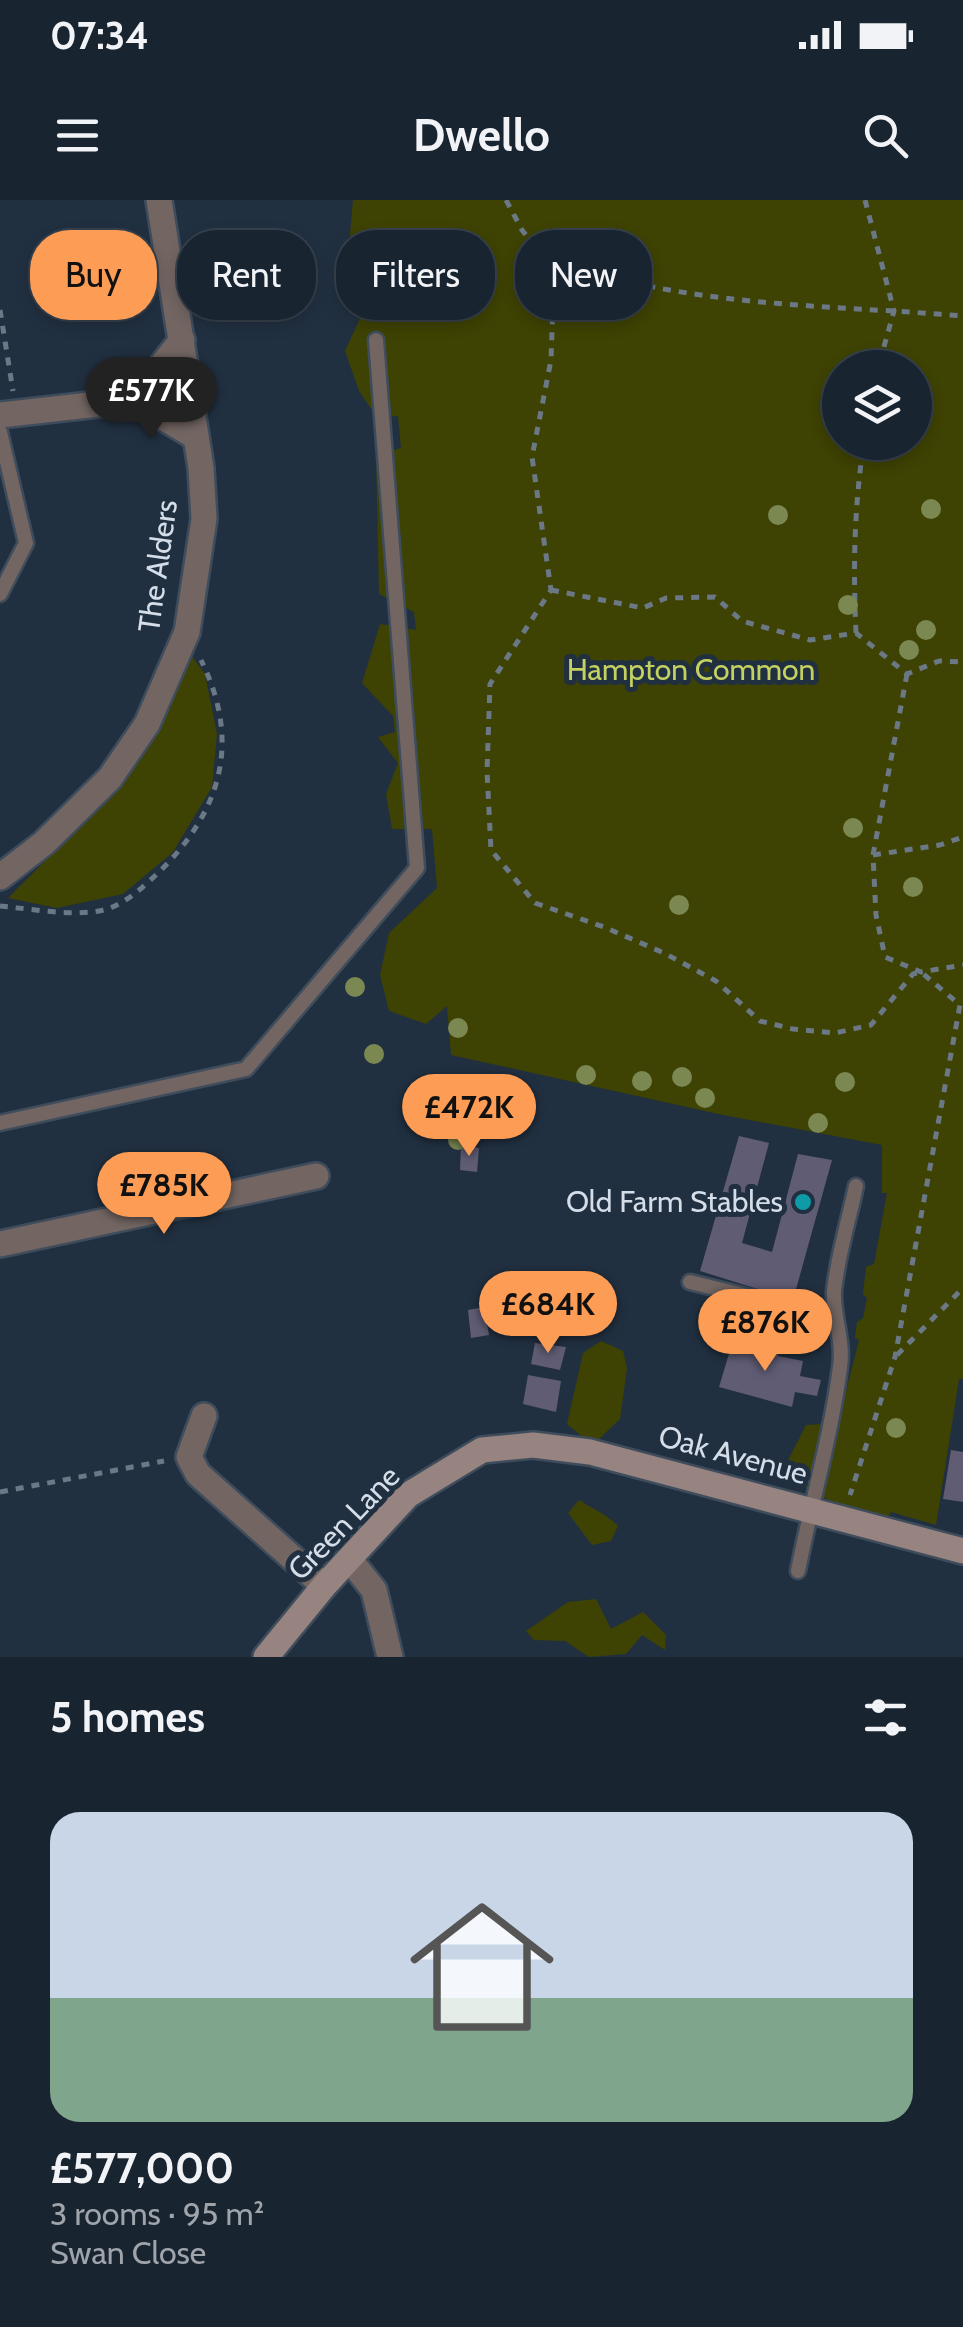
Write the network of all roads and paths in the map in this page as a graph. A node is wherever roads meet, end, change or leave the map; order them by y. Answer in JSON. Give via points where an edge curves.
{"nodes":[{"id":1,"x":159,"y":200,"type":"edge"},
{"id":2,"x":506,"y":200,"type":"edge"},
{"id":3,"x":865,"y":200,"type":"edge"},
{"id":4,"x":522,"y":230,"type":"edge"},
{"id":5,"x":652,"y":284,"type":"edge"},
{"id":6,"x":0,"y":310,"type":"edge"},
{"id":7,"x":894,"y":311,"type":"junction"},
{"id":8,"x":963,"y":316,"type":"edge"},
{"id":9,"x":552,"y":320,"type":"edge"},
{"id":10,"x":182,"y":340,"type":"junction"},
{"id":11,"x":376,"y":340,"type":"dead end"},
{"id":12,"x":883,"y":350,"type":"edge"},
{"id":13,"x":134,"y":400,"type":"junction"},
{"id":14,"x":5,"y":420,"type":"edge"},
{"id":15,"x":196,"y":437,"type":"junction"},
{"id":16,"x":861,"y":460,"type":"edge"},
{"id":17,"x":551,"y":590,"type":"junction"},
{"id":18,"x":0,"y":594,"type":"edge"},
{"id":19,"x":186,"y":632,"type":"junction"},
{"id":20,"x":856,"y":633,"type":"junction"},
{"id":21,"x":963,"y":662,"type":"edge"},
{"id":22,"x":906,"y":674,"type":"junction"},
{"id":23,"x":963,"y":837,"type":"edge"},
{"id":24,"x":872,"y":855,"type":"junction"},
{"id":25,"x":0,"y":877,"type":"edge"},
{"id":26,"x":0,"y":906,"type":"edge"},
{"id":27,"x":963,"y":965,"type":"edge"},
{"id":28,"x":920,"y":972,"type":"junction"},
{"id":29,"x":0,"y":1123,"type":"edge"},
{"id":30,"x":316,"y":1176,"type":"dead end"},
{"id":31,"x":856,"y":1186,"type":"dead end"},
{"id":32,"x":0,"y":1244,"type":"edge"},
{"id":33,"x":690,"y":1282,"type":"dead end"},
{"id":34,"x":963,"y":1288,"type":"edge"},
{"id":35,"x":834,"y":1318,"type":"junction"},
{"id":36,"x":895,"y":1357,"type":"junction"},
{"id":37,"x":204,"y":1416,"type":"dead end"},
{"id":38,"x":482,"y":1450,"type":"joint"},
{"id":39,"x":190,"y":1457,"type":"junction"},
{"id":40,"x":0,"y":1492,"type":"edge"},
{"id":41,"x":814,"y":1510,"type":"junction"},
{"id":42,"x":842,"y":1517,"type":"junction"},
{"id":43,"x":963,"y":1551,"type":"edge"},
{"id":44,"x":350,"y":1560,"type":"junction"},
{"id":45,"x":798,"y":1571,"type":"dead end"},
{"id":46,"x":324,"y":1586,"type":"junction"},
{"id":47,"x":266,"y":1657,"type":"edge"},
{"id":48,"x":390,"y":1657,"type":"edge"}],
"edges":[{"from":1,"to":10,"type":"street","name":"The Alders"},
{"from":2,"to":4,"type":"path"},
{"from":3,"to":7,"type":"path"},
{"from":5,"to":7,"type":"path","via":[[753,303]]},
{"from":6,"to":14,"type":"path"},
{"from":7,"to":8,"type":"path"},
{"from":7,"to":12,"type":"path"},
{"from":9,"to":17,"type":"path","via":[[532,456]]},
{"from":10,"to":13,"type":"street"},
{"from":10,"to":15,"type":"street","name":"The Alders"},
{"from":11,"to":29,"type":"lane","via":[[417,868],[246,1069]]},
{"from":13,"to":14,"type":"street"},
{"from":13,"to":15,"type":"street"},
{"from":14,"to":18,"type":"lane","via":[[26,543]]},
{"from":15,"to":19,"type":"street","name":"The Alders","via":[[204,519]]},
{"from":16,"to":20,"type":"path","via":[[853,562]]},
{"from":17,"to":20,"type":"path","via":[[643,608],[666,598],[715,597],[742,621],[810,640]]},
{"from":17,"to":28,"type":"path","via":[[490,684],[491,850],[535,902],[664,954],[716,981],[760,1021],[793,1029],[836,1034],[870,1025]]},
{"from":19,"to":25,"type":"street","name":"The Alders","via":[[146,724],[110,778]]},
{"from":19,"to":26,"type":"path","via":[[208,675],[224,735],[219,783],[180,852],[137,893],[102,910]]},
{"from":20,"to":22,"type":"path"},
{"from":21,"to":22,"type":"path","via":[[938,661]]},
{"from":22,"to":24,"type":"path"},
{"from":23,"to":24,"type":"path"},
{"from":24,"to":28,"type":"path","via":[[885,957]]},
{"from":27,"to":28,"type":"path"},
{"from":28,"to":36,"type":"path","via":[[960,1005]]},
{"from":30,"to":32,"type":"street"},
{"from":31,"to":35,"type":"lane","via":[[834,1286]]},
{"from":33,"to":35,"type":"lane"},
{"from":34,"to":36,"type":"path"},
{"from":35,"to":41,"type":"lane","via":[[841,1363]]},
{"from":36,"to":42,"type":"path"},
{"from":37,"to":39,"type":"street"},
{"from":38,"to":41,"type":"street","name":"Oak Avenue","via":[[533,1445],[590,1452]]},
{"from":38,"to":44,"type":"street","name":"Green Lane","via":[[408,1495]]},
{"from":39,"to":40,"type":"path"},
{"from":39,"to":46,"type":"street","via":[[198,1474]]},
{"from":41,"to":42,"type":"street","name":"Oak Avenue"},
{"from":41,"to":45,"type":"lane"},
{"from":42,"to":43,"type":"street","name":"Oak Avenue"},
{"from":44,"to":46,"type":"street","name":"Green Lane"},
{"from":44,"to":48,"type":"street","via":[[374,1590]]},
{"from":46,"to":47,"type":"street","name":"Green Lane"}]}
